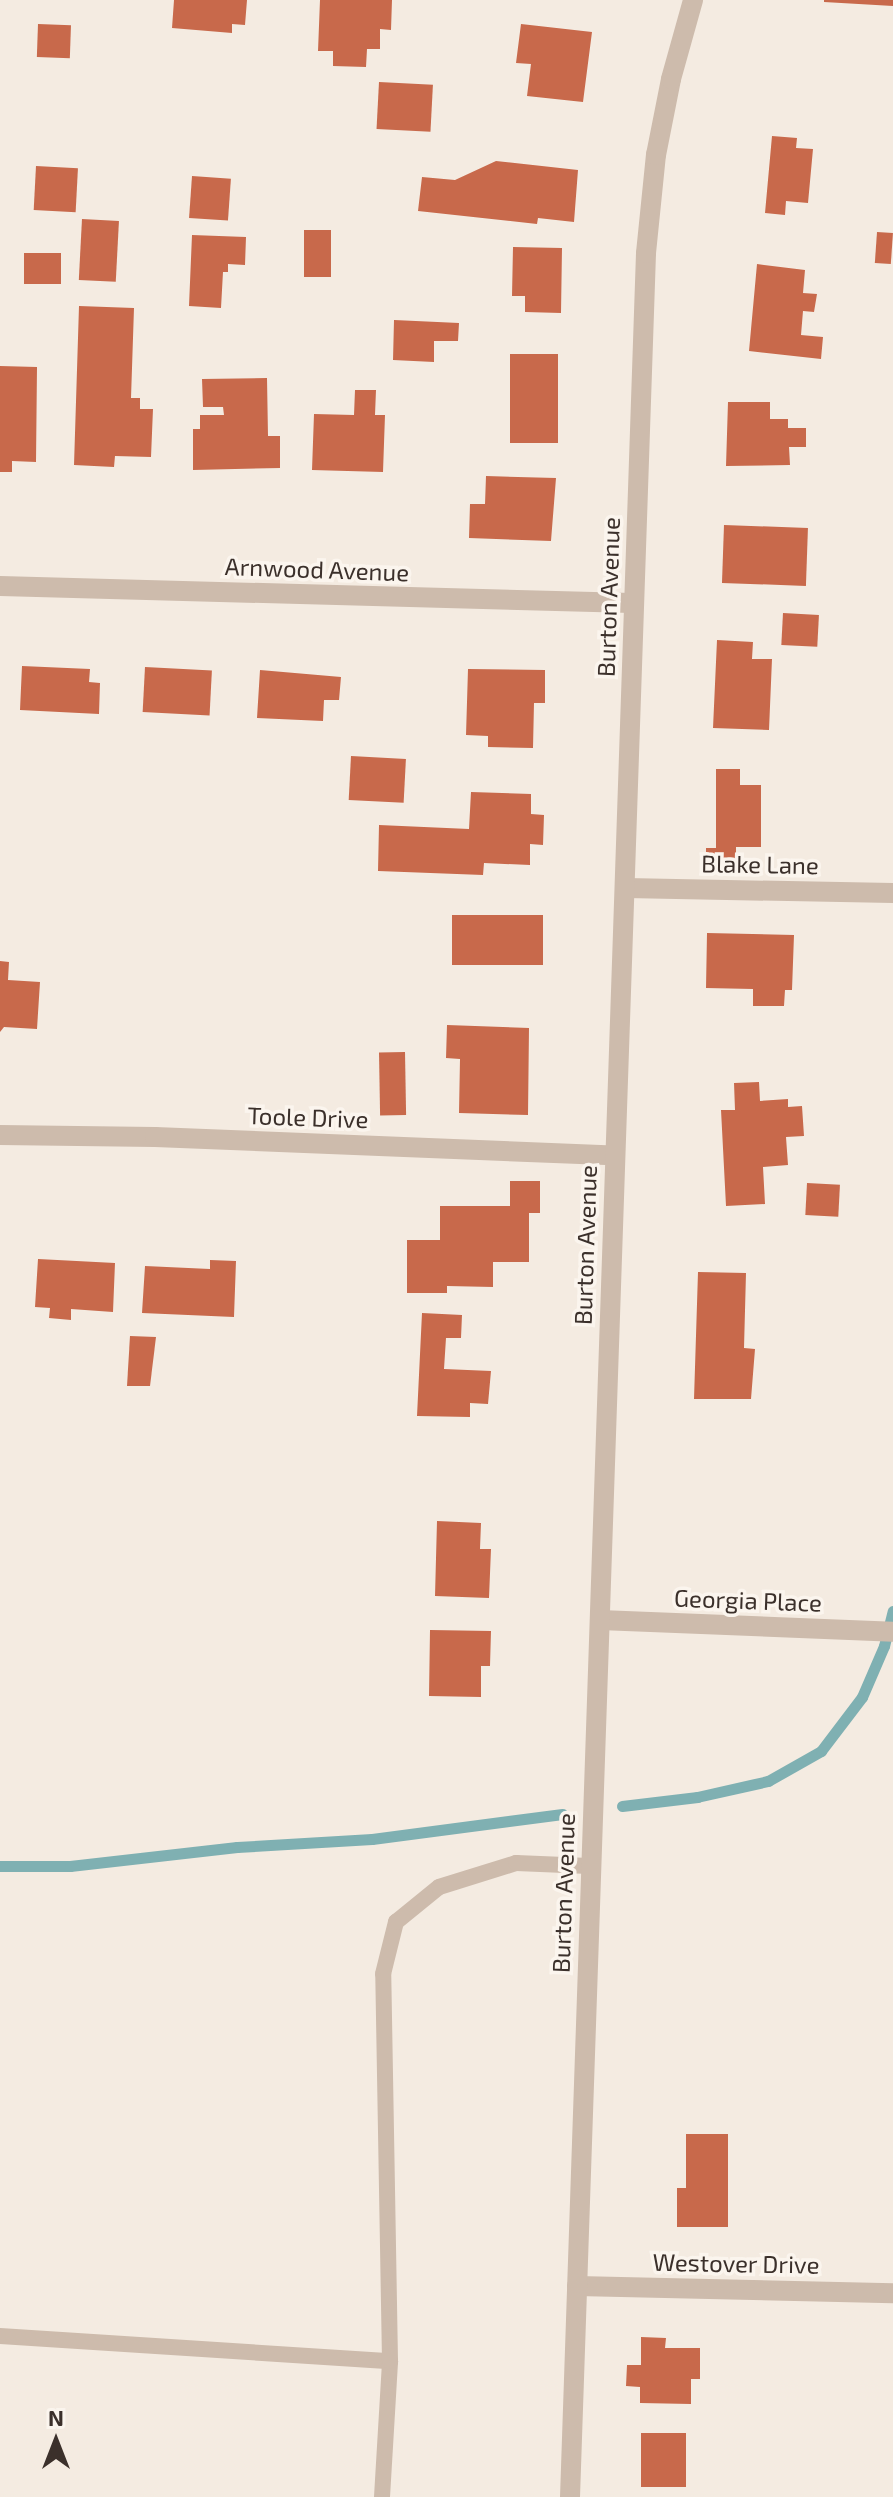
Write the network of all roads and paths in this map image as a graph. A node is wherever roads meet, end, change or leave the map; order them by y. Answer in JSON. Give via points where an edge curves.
{"nodes":[{"id":1,"x":693,"y":0,"type":"edge"},
{"id":2,"x":0,"y":586,"type":"edge"},
{"id":3,"x":632,"y":603,"type":"junction"},
{"id":4,"x":626,"y":888,"type":"junction"},
{"id":5,"x":893,"y":893,"type":"edge"},
{"id":6,"x":0,"y":1135,"type":"edge"},
{"id":7,"x":613,"y":1155,"type":"junction"},
{"id":8,"x":600,"y":1620,"type":"junction"},
{"id":9,"x":893,"y":1632,"type":"edge"},
{"id":10,"x":589,"y":1866,"type":"junction"},
{"id":11,"x":577,"y":2286,"type":"junction"},
{"id":12,"x":893,"y":2293,"type":"edge"},
{"id":13,"x":0,"y":2336,"type":"edge"},
{"id":14,"x":390,"y":2361,"type":"junction"},
{"id":15,"x":382,"y":2497,"type":"edge"},
{"id":16,"x":570,"y":2497,"type":"edge"}],
"edges":[{"from":1,"to":3,"type":"street","name":"Burton Avenue","via":[[656,155],[646,253]]},
{"from":2,"to":3,"type":"street","name":"Arnwood Avenue"},
{"from":3,"to":4,"type":"street","name":"Burton Avenue"},
{"from":4,"to":5,"type":"street","name":"Blake Lane"},
{"from":4,"to":7,"type":"street","name":"Burton Avenue"},
{"from":6,"to":7,"type":"street","name":"Toole Drive"},
{"from":7,"to":8,"type":"street","name":"Burton Avenue"},
{"from":8,"to":9,"type":"street","name":"Georgia Place"},
{"from":8,"to":10,"type":"street","name":"Burton Avenue"},
{"from":10,"to":11,"type":"street","name":"Burton Avenue"},
{"from":10,"to":14,"type":"lane","via":[[516,1863],[439,1887],[396,1922],[383,1974]]},
{"from":11,"to":12,"type":"street","name":"Westover Drive"},
{"from":11,"to":16,"type":"street","name":"Burton Avenue"},
{"from":13,"to":14,"type":"lane"},
{"from":14,"to":15,"type":"lane"}]}
